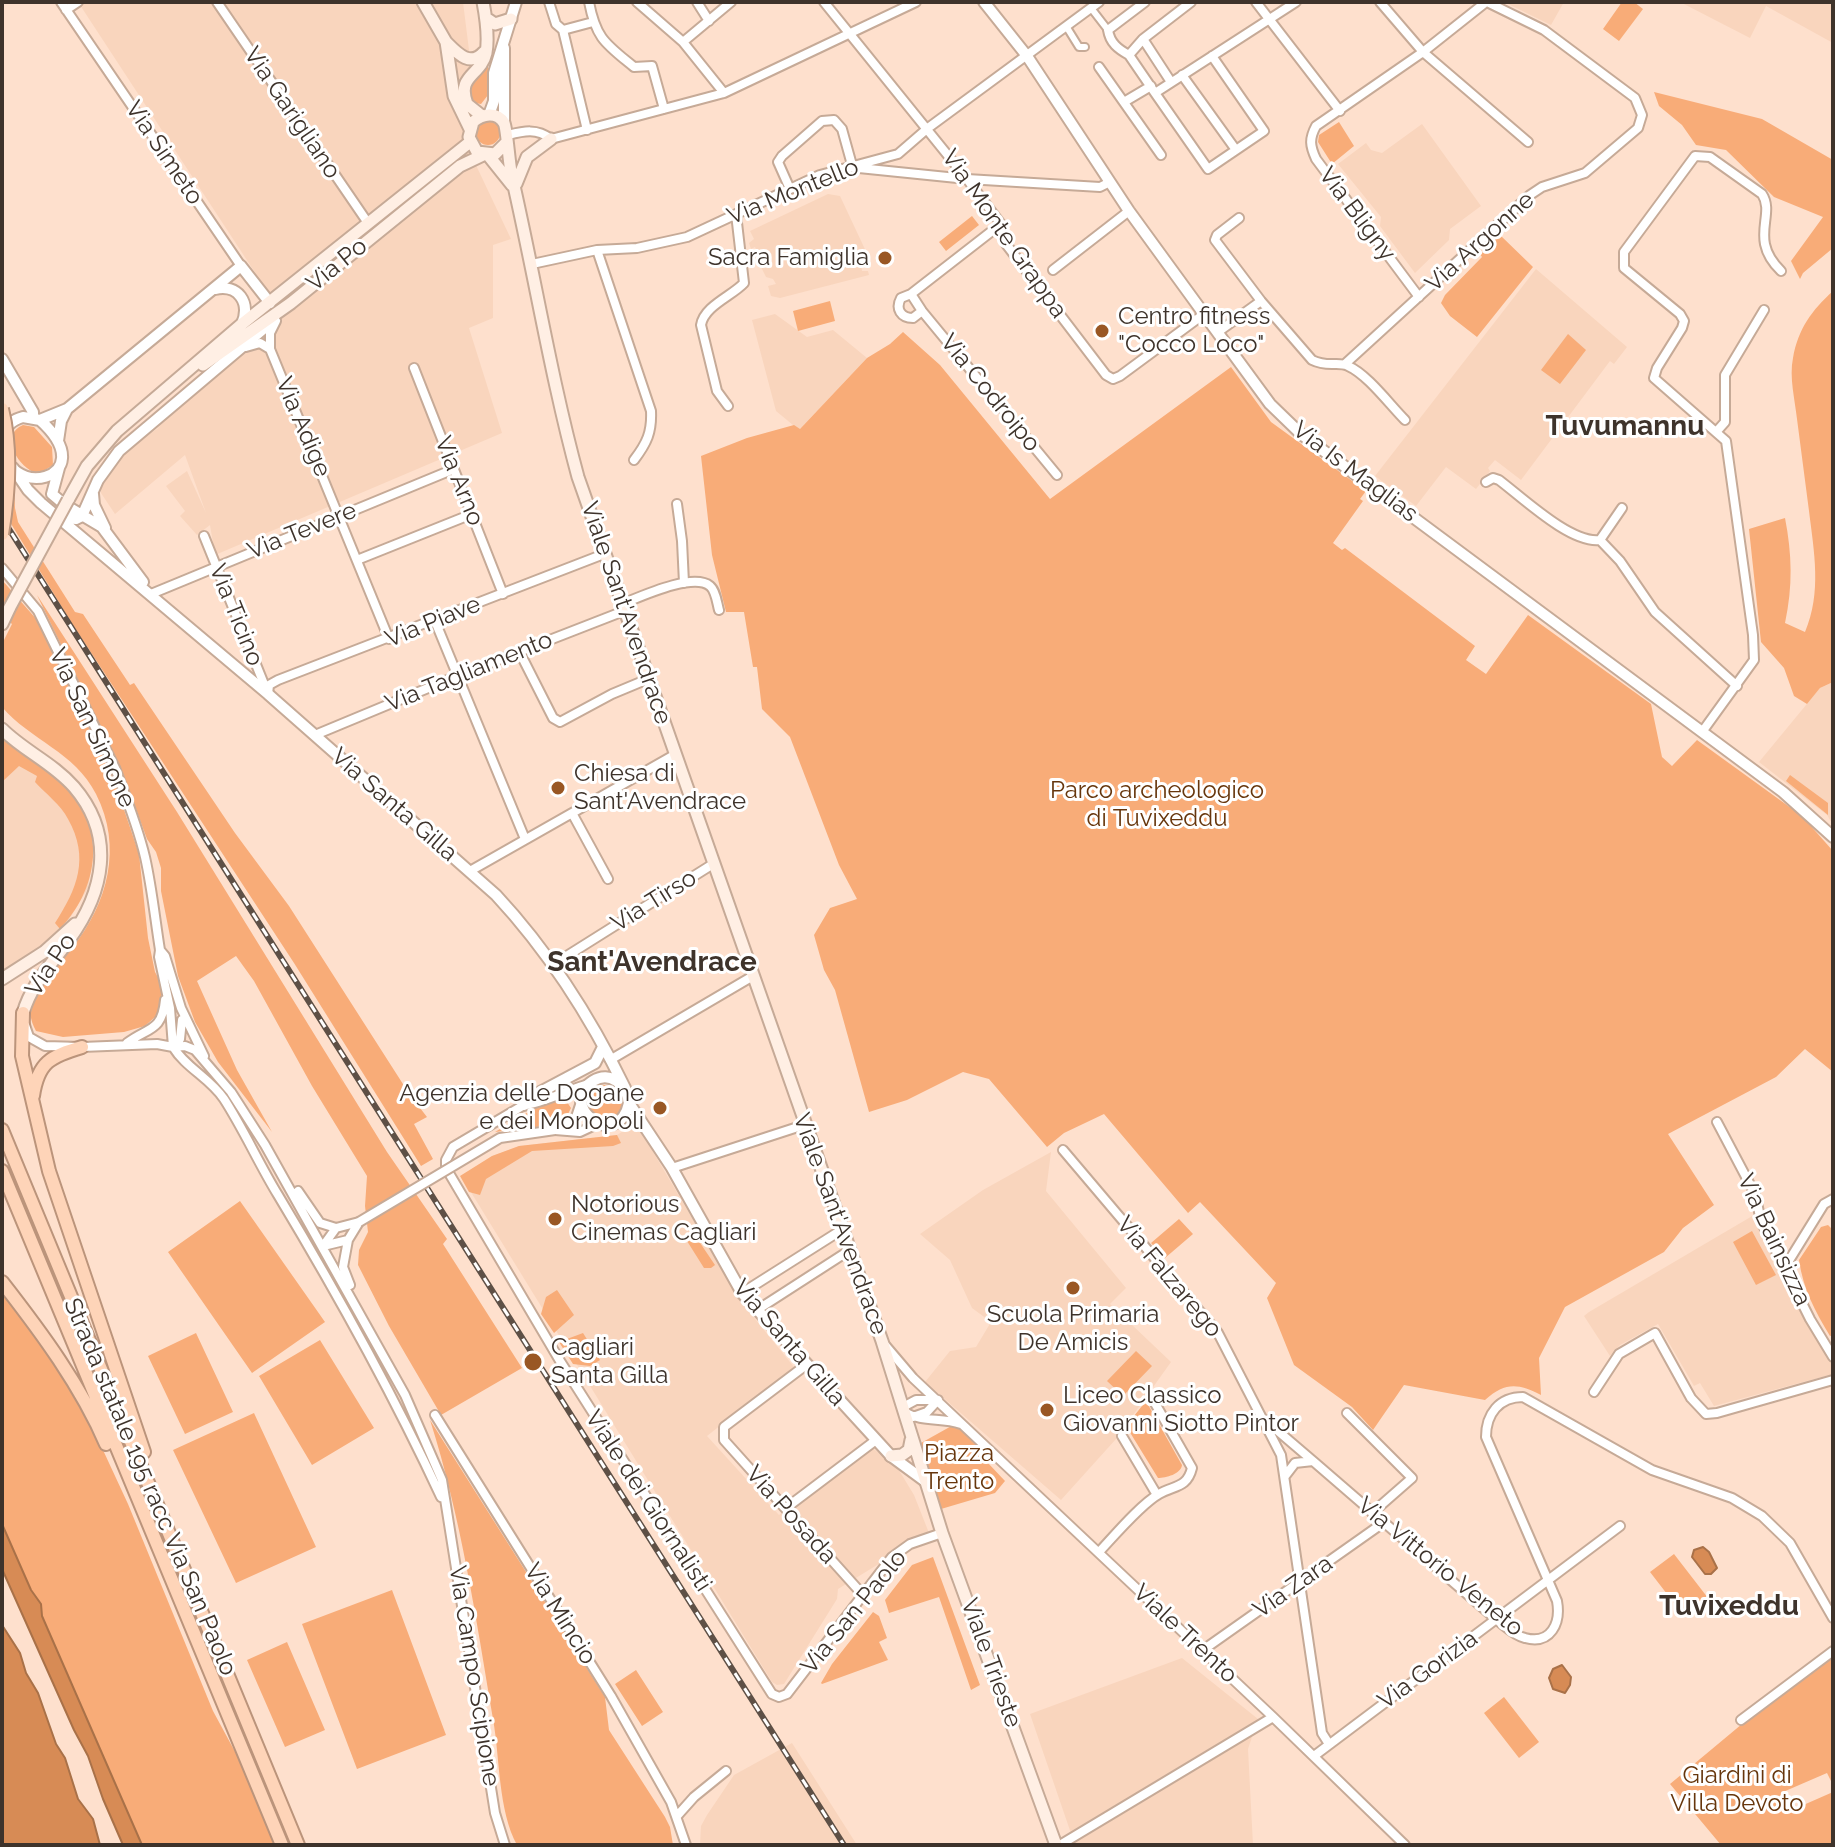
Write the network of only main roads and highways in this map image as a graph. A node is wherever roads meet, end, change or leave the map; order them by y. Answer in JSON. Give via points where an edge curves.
{"nodes":[{"id":1,"x":423,"y":2,"type":"edge"},
{"id":2,"x":483,"y":2,"type":"edge"},
{"id":3,"x":486,"y":18,"type":"junction"},
{"id":4,"x":511,"y":19,"type":"road end"},
{"id":5,"x":446,"y":42,"type":"junction"},
{"id":6,"x":486,"y":50,"type":"junction"},
{"id":7,"x":486,"y":115,"type":"junction"},
{"id":8,"x":470,"y":129,"type":"junction"},
{"id":9,"x":507,"y":139,"type":"junction"},
{"id":10,"x":551,"y":139,"type":"road end"},
{"id":11,"x":470,"y":142,"type":"junction"},
{"id":12,"x":486,"y":155,"type":"junction"},
{"id":13,"x":514,"y":189,"type":"junction"},
{"id":14,"x":188,"y":372,"type":"junction"},
{"id":15,"x":2,"y":409,"type":"edge"},
{"id":16,"x":2,"y":534,"type":"edge"},
{"id":17,"x":2,"y":624,"type":"edge"},
{"id":18,"x":2,"y":729,"type":"edge"},
{"id":19,"x":82,"y":917,"type":"junction"},
{"id":20,"x":2,"y":979,"type":"edge"},
{"id":21,"x":23,"y":1013,"type":"joint"},
{"id":22,"x":82,"y":1047,"type":"road end"},
{"id":23,"x":31,"y":1103,"type":"junction"},
{"id":24,"x":2,"y":1130,"type":"edge"},
{"id":25,"x":2,"y":1171,"type":"edge"},
{"id":26,"x":2,"y":1282,"type":"edge"},
{"id":27,"x":912,"y":1436,"type":"junction"},
{"id":28,"x":891,"y":1456,"type":"road end"},
{"id":29,"x":925,"y":1481,"type":"joint"},
{"id":30,"x":174,"y":1542,"type":"junction"},
{"id":31,"x":241,"y":1746,"type":"junction"},
{"id":32,"x":282,"y":1845,"type":"edge"},
{"id":33,"x":298,"y":1845,"type":"edge"},
{"id":34,"x":1058,"y":1845,"type":"edge"}],
"edges":[{"from":1,"to":5,"type":"main road"},
{"from":2,"to":3,"type":"main road"},
{"from":3,"to":4,"type":"main road","via":[[495,24]]},
{"from":3,"to":6,"type":"main road"},
{"from":5,"to":6,"type":"main road","via":[[466,59]]},
{"from":5,"to":8,"type":"main road","via":[[454,96]]},
{"from":6,"to":7,"type":"main road","via":[[464,88],[467,104]]},
{"from":7,"to":8,"type":"main road"},
{"from":7,"to":9,"type":"main road","via":[[504,123]]},
{"from":8,"to":11,"type":"main road"},
{"from":9,"to":12,"type":"main road","via":[[501,150]]},
{"from":9,"to":13,"type":"main road","name":"Viale Sant'Avendrace"},
{"from":10,"to":13,"type":"main road","via":[[527,157]]},
{"from":11,"to":12,"type":"main road"},
{"from":11,"to":14,"type":"main road","name":"Via Po"},
{"from":12,"to":13,"type":"main road","name":"Viale Sant'Avendrace"},
{"from":12,"to":14,"type":"main road","name":"Via Po","via":[[460,166],[290,304]]},
{"from":13,"to":27,"type":"main road","name":"Viale Sant'Avendrace","via":[[555,392],[578,477]]},
{"from":14,"to":17,"type":"main road","name":"Via Po","bridge":true,"via":[[104,444],[87,466]]},
{"from":15,"to":16,"type":"highway","bridge":true,"via":[[8,489]]},
{"from":18,"to":19,"type":"main road","name":"Via Po","via":[[72,785],[95,823],[99,882]]},
{"from":19,"to":20,"type":"main road","name":"Via Po","via":[[44,952]]},
{"from":19,"to":21,"type":"main road","name":"Via Po","via":[[39,977]]},
{"from":21,"to":23,"type":"highway","via":[[22,1056]]},
{"from":22,"to":23,"type":"highway","via":[[44,1065]]},
{"from":23,"to":30,"type":"highway"},
{"from":24,"to":30,"type":"highway","name":"Strada statale 195 racc Via San Paolo"},
{"from":25,"to":31,"type":"highway","name":"Strada statale 195 racc Via San Paolo"},
{"from":26,"to":31,"type":"highway","via":[[43,1336],[102,1435],[205,1680]]},
{"from":27,"to":28,"type":"main road","via":[[909,1450]]},
{"from":27,"to":29,"type":"main road","name":"Viale Sant'Avendrace"},
{"from":29,"to":34,"type":"main road","name":"Viale Trieste"},
{"from":30,"to":33,"type":"highway","name":"Strada statale 195 racc Via San Paolo"},
{"from":31,"to":32,"type":"highway","name":"Strada statale 195 racc Via San Paolo"}]}
